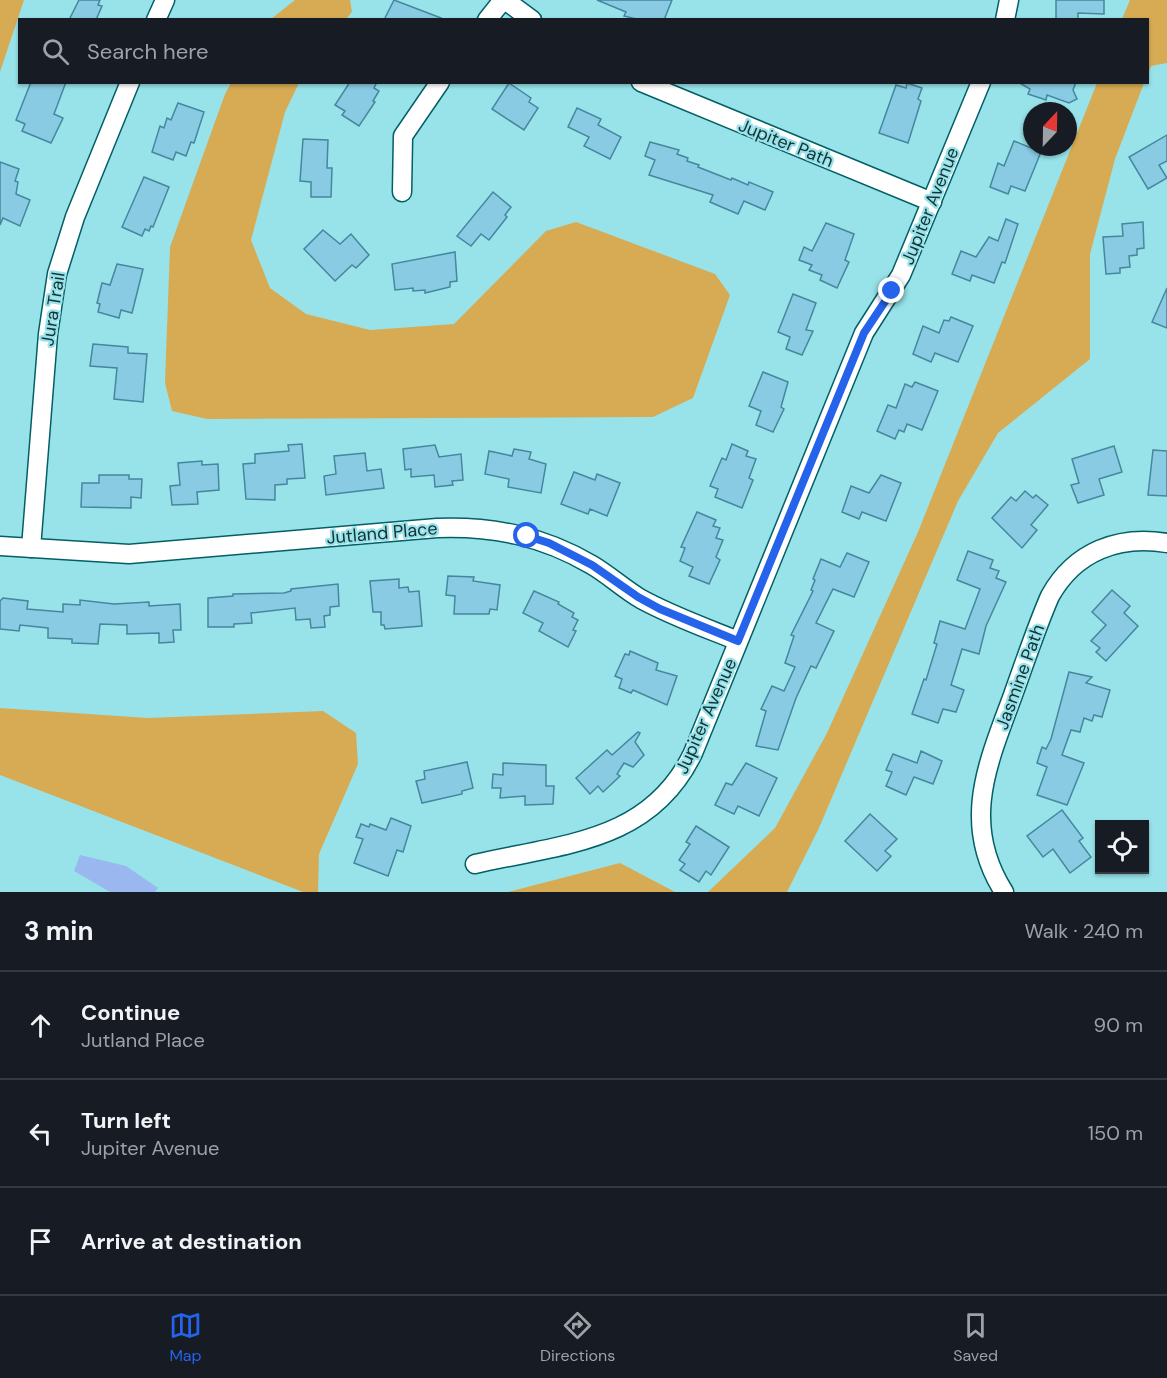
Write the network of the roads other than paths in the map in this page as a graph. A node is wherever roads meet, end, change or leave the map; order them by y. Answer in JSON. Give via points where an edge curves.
{"nodes":[{"id":1,"x":165,"y":0,"type":"edge"},
{"id":2,"x":504,"y":0,"type":"edge"},
{"id":3,"x":1009,"y":0,"type":"edge"},
{"id":4,"x":157,"y":18,"type":"edge"},
{"id":5,"x":489,"y":18,"type":"edge"},
{"id":6,"x":529,"y":18,"type":"edge"},
{"id":7,"x":1005,"y":18,"type":"edge"},
{"id":8,"x":129,"y":84,"type":"edge"},
{"id":9,"x":439,"y":84,"type":"edge"},
{"id":10,"x":646,"y":84,"type":"edge"},
{"id":11,"x":980,"y":84,"type":"edge"},
{"id":12,"x":402,"y":192,"type":"dead end"},
{"id":13,"x":932,"y":202,"type":"junction"},
{"id":14,"x":1167,"y":543,"type":"edge"},
{"id":15,"x":0,"y":546,"type":"edge"},
{"id":16,"x":31,"y":548,"type":"junction"},
{"id":17,"x":738,"y":641,"type":"junction"},
{"id":18,"x":475,"y":864,"type":"dead end"},
{"id":19,"x":996,"y":889,"type":"edge"}],
"edges":[{"from":1,"to":4,"type":"street"},
{"from":2,"to":5,"type":"street"},
{"from":2,"to":6,"type":"street"},
{"from":3,"to":7,"type":"street"},
{"from":8,"to":16,"type":"street","name":"Jura Trail","via":[[75,217],[57,274],[48,334]]},
{"from":9,"to":12,"type":"street","via":[[403,136]]},
{"from":10,"to":13,"type":"street","name":"Jupiter Path"},
{"from":11,"to":13,"type":"street","name":"Jupiter Avenue"},
{"from":13,"to":17,"type":"street","name":"Jupiter Avenue","via":[[901,275],[864,333]]},
{"from":14,"to":19,"type":"street","name":"Jasmine Path","via":[[1127,540],[1094,552],[1065,574],[1050,596],[981,793],[983,840]]},
{"from":15,"to":16,"type":"street","name":"Jutland Place"},
{"from":16,"to":17,"type":"street","name":"Jutland Place","via":[[129,554],[437,528],[482,528],[549,543],[592,565],[660,609]]},
{"from":17,"to":18,"type":"street","name":"Jupiter Avenue","via":[[687,766],[653,807],[609,832]]}]}
